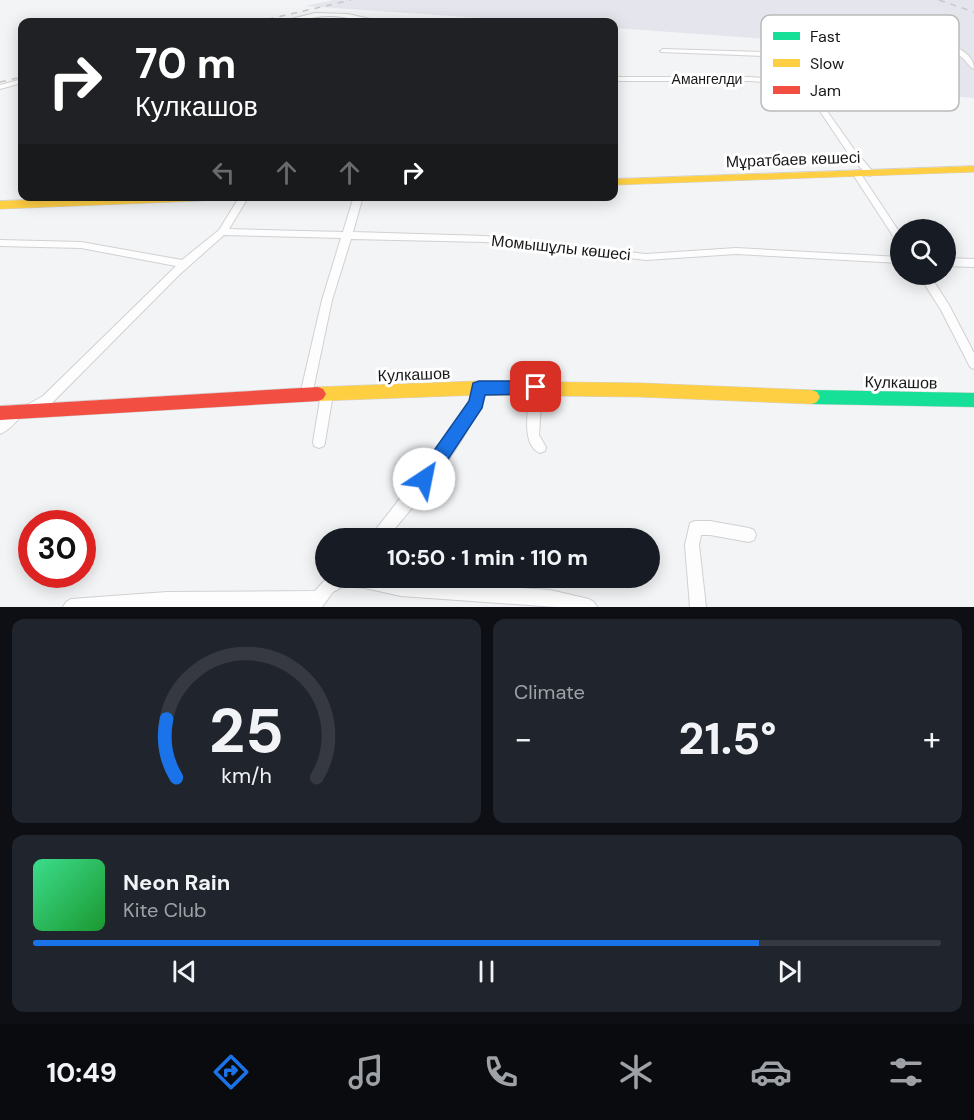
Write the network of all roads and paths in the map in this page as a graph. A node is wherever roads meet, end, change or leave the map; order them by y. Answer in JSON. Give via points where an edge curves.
{"nodes":[{"id":1,"x":308,"y":18,"type":"edge"},
{"id":2,"x":366,"y":18,"type":"edge"},
{"id":3,"x":663,"y":51,"type":"dead end"},
{"id":4,"x":959,"y":52,"type":"edge"},
{"id":5,"x":761,"y":54,"type":"edge"},
{"id":6,"x":974,"y":67,"type":"edge"},
{"id":7,"x":618,"y":79,"type":"edge"},
{"id":8,"x":761,"y":80,"type":"edge"},
{"id":9,"x":18,"y":82,"type":"edge"},
{"id":10,"x":0,"y":87,"type":"edge"},
{"id":11,"x":825,"y":111,"type":"edge"},
{"id":12,"x":974,"y":169,"type":"edge"},
{"id":13,"x":863,"y":173,"type":"junction"},
{"id":14,"x":618,"y":182,"type":"edge"},
{"id":15,"x":99,"y":201,"type":"edge"},
{"id":16,"x":242,"y":201,"type":"edge"},
{"id":17,"x":357,"y":201,"type":"edge"},
{"id":18,"x":0,"y":205,"type":"edge"},
{"id":19,"x":890,"y":222,"type":"edge"},
{"id":20,"x":222,"y":232,"type":"junction"},
{"id":21,"x":347,"y":234,"type":"junction"},
{"id":22,"x":0,"y":243,"type":"edge"},
{"id":23,"x":890,"y":259,"type":"edge"},
{"id":24,"x":956,"y":262,"type":"edge"},
{"id":25,"x":974,"y":263,"type":"edge"},
{"id":26,"x":184,"y":264,"type":"junction"},
{"id":27,"x":931,"y":285,"type":"edge"},
{"id":28,"x":974,"y":364,"type":"edge"},
{"id":29,"x":536,"y":387,"type":"junction"},
{"id":30,"x":479,"y":388,"type":"junction"},
{"id":31,"x":327,"y":394,"type":"junction"},
{"id":32,"x":306,"y":395,"type":"junction"},
{"id":33,"x":974,"y":400,"type":"edge"},
{"id":34,"x":23,"y":411,"type":"junction"},
{"id":35,"x":0,"y":413,"type":"edge"},
{"id":36,"x":0,"y":428,"type":"edge"},
{"id":37,"x":319,"y":442,"type":"dead end"},
{"id":38,"x":540,"y":447,"type":"dead end"},
{"id":39,"x":386,"y":528,"type":"edge"},
{"id":40,"x":748,"y":535,"type":"dead end"},
{"id":41,"x":331,"y":588,"type":"edge"},
{"id":42,"x":401,"y":588,"type":"edge"},
{"id":43,"x":314,"y":603,"type":"edge"},
{"id":44,"x":71,"y":607,"type":"edge"},
{"id":45,"x":589,"y":607,"type":"edge"},
{"id":46,"x":698,"y":607,"type":"edge"}],
"edges":[{"from":1,"to":2,"type":"street"},
{"from":3,"to":5,"type":"street"},
{"from":4,"to":6,"type":"street"},
{"from":7,"to":8,"type":"street","name":"Амангелди"},
{"from":9,"to":10,"type":"street"},
{"from":11,"to":13,"type":"street"},
{"from":12,"to":13,"type":"street","name":"Мұратбаев көшесі"},
{"from":13,"to":14,"type":"street","name":"Мұратбаев көшесі"},
{"from":13,"to":19,"type":"street"},
{"from":15,"to":18,"type":"street"},
{"from":16,"to":20,"type":"street"},
{"from":17,"to":21,"type":"street"},
{"from":20,"to":21,"type":"street","name":"Момышұлы көшесі"},
{"from":20,"to":26,"type":"street"},
{"from":21,"to":23,"type":"street","name":"Момышұлы көшесі","via":[[485,239],[646,256],[736,251]]},
{"from":21,"to":32,"type":"street","via":[[327,300]]},
{"from":22,"to":26,"type":"street","via":[[81,245]]},
{"from":24,"to":25,"type":"street"},
{"from":26,"to":34,"type":"street","via":[[46,400]]},
{"from":27,"to":28,"type":"street"},
{"from":29,"to":30,"type":"street","name":"Кулкашов"},
{"from":29,"to":33,"type":"street","name":"Кулкашов"},
{"from":29,"to":38,"type":"street","via":[[533,436]]},
{"from":30,"to":31,"type":"street","name":"Кулкашов"},
{"from":30,"to":39,"type":"street","via":[[476,403],[462,427]]},
{"from":31,"to":32,"type":"street","name":"Кулкашов"},
{"from":31,"to":37,"type":"street"},
{"from":32,"to":34,"type":"street","name":"Кулкашов"},
{"from":34,"to":35,"type":"street","name":"Кулкашов"},
{"from":34,"to":36,"type":"street"},
{"from":40,"to":46,"type":"street","via":[[695,528],[692,545]]},
{"from":41,"to":43,"type":"street"},
{"from":42,"to":45,"type":"street","via":[[550,598]]},
{"from":43,"to":44,"type":"street","via":[[167,600]]}]}
